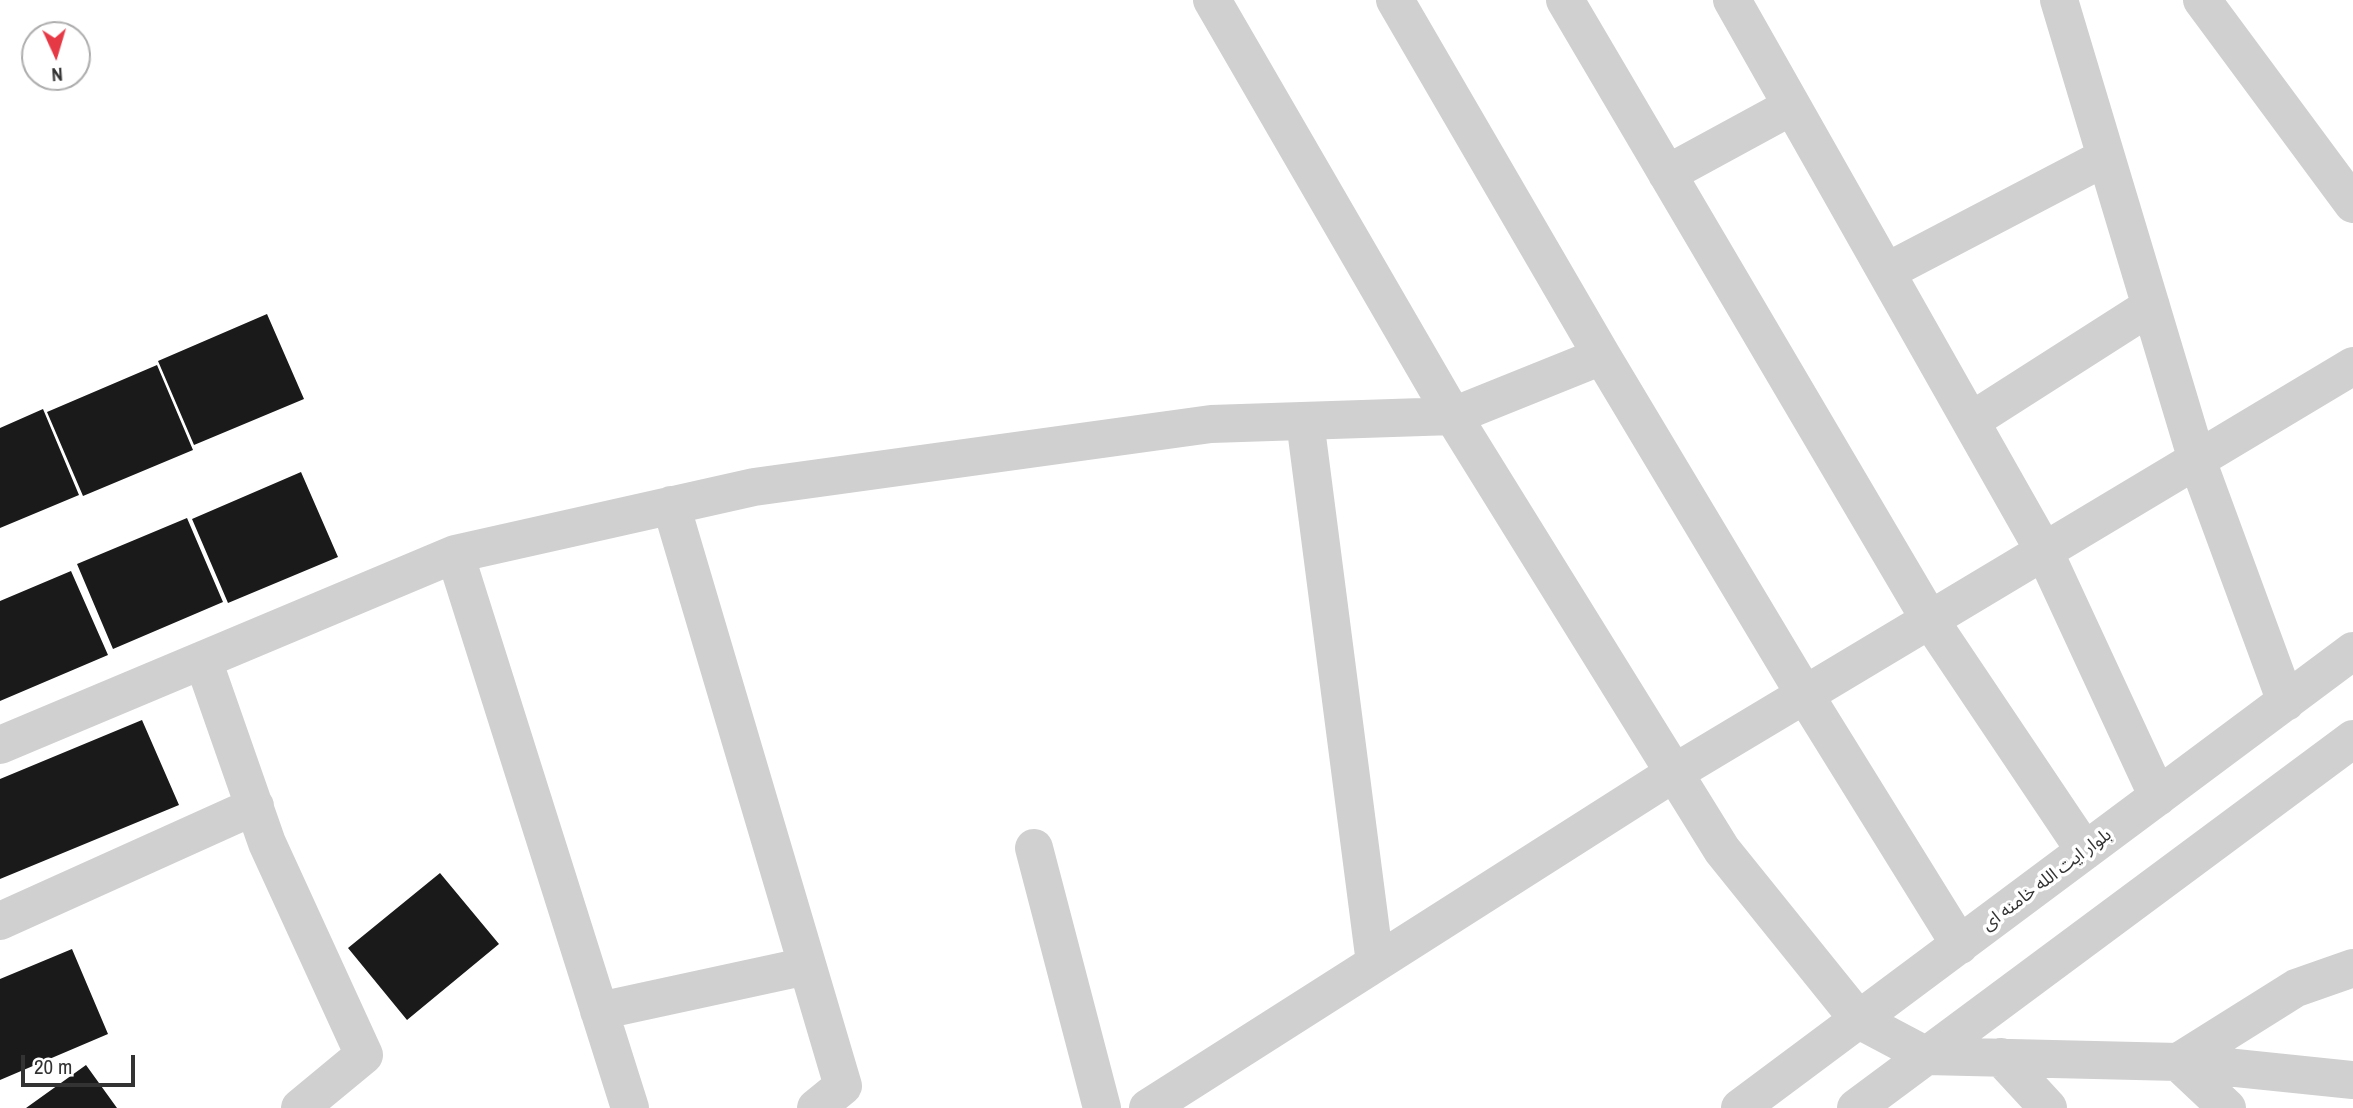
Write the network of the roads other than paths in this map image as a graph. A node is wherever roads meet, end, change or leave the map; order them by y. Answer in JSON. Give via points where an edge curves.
{"nodes":[{"id":1,"x":1212,"y":0,"type":"edge"},
{"id":2,"x":1395,"y":0,"type":"edge"},
{"id":3,"x":1565,"y":0,"type":"edge"},
{"id":4,"x":1732,"y":0,"type":"edge"},
{"id":5,"x":2059,"y":0,"type":"edge"},
{"id":6,"x":2202,"y":0,"type":"edge"},
{"id":7,"x":1792,"y":106,"type":"junction"},
{"id":8,"x":2106,"y":157,"type":"junction"},
{"id":9,"x":1667,"y":174,"type":"junction"},
{"id":10,"x":2353,"y":204,"type":"edge"},
{"id":11,"x":1886,"y":272,"type":"junction"},
{"id":12,"x":2151,"y":306,"type":"junction"},
{"id":13,"x":1602,"y":356,"type":"junction"},
{"id":14,"x":2353,"y":366,"type":"edge"},
{"id":15,"x":1453,"y":416,"type":"junction"},
{"id":16,"x":1305,"y":421,"type":"junction"},
{"id":17,"x":1971,"y":421,"type":"junction"},
{"id":18,"x":2197,"y":460,"type":"junction"},
{"id":19,"x":671,"y":505,"type":"junction"},
{"id":20,"x":2044,"y":551,"type":"junction"},
{"id":21,"x":455,"y":554,"type":"junction"},
{"id":22,"x":1930,"y":620,"type":"junction"},
{"id":23,"x":2353,"y":651,"type":"edge"},
{"id":24,"x":203,"y":660,"type":"junction"},
{"id":25,"x":1805,"y":695,"type":"junction"},
{"id":26,"x":2286,"y":702,"type":"junction"},
{"id":27,"x":2353,"y":739,"type":"edge"},
{"id":28,"x":0,"y":745,"type":"edge"},
{"id":29,"x":1674,"y":773,"type":"junction"},
{"id":30,"x":2158,"y":797,"type":"junction"},
{"id":31,"x":255,"y":806,"type":"junction"},
{"id":32,"x":1034,"y":848,"type":"dead end"},
{"id":33,"x":2085,"y":851,"type":"junction"},
{"id":34,"x":0,"y":920,"type":"edge"},
{"id":35,"x":1960,"y":945,"type":"junction"},
{"id":36,"x":1375,"y":963,"type":"junction"},
{"id":37,"x":807,"y":966,"type":"junction"},
{"id":38,"x":2353,"y":968,"type":"edge"},
{"id":39,"x":599,"y":1011,"type":"junction"},
{"id":40,"x":1859,"y":1020,"type":"junction"},
{"id":41,"x":1927,"y":1056,"type":"junction"},
{"id":42,"x":2001,"y":1058,"type":"junction"},
{"id":43,"x":2178,"y":1062,"type":"junction"},
{"id":44,"x":2353,"y":1080,"type":"edge"},
{"id":45,"x":300,"y":1108,"type":"edge"},
{"id":46,"x":630,"y":1108,"type":"edge"},
{"id":47,"x":816,"y":1108,"type":"edge"},
{"id":48,"x":1102,"y":1108,"type":"edge"},
{"id":49,"x":1148,"y":1108,"type":"edge"},
{"id":50,"x":1740,"y":1108,"type":"edge"},
{"id":51,"x":1856,"y":1108,"type":"edge"},
{"id":52,"x":2048,"y":1108,"type":"edge"},
{"id":53,"x":2228,"y":1108,"type":"edge"}],
"edges":[{"from":1,"to":15,"type":"street"},
{"from":2,"to":13,"type":"street"},
{"from":3,"to":9,"type":"street"},
{"from":4,"to":7,"type":"street"},
{"from":5,"to":8,"type":"street"},
{"from":6,"to":10,"type":"street"},
{"from":7,"to":9,"type":"street"},
{"from":7,"to":11,"type":"street"},
{"from":8,"to":11,"type":"street"},
{"from":8,"to":12,"type":"street"},
{"from":9,"to":22,"type":"street"},
{"from":11,"to":17,"type":"street"},
{"from":12,"to":17,"type":"street"},
{"from":12,"to":18,"type":"street"},
{"from":13,"to":15,"type":"street"},
{"from":13,"to":25,"type":"street"},
{"from":14,"to":18,"type":"street"},
{"from":15,"to":16,"type":"street"},
{"from":15,"to":29,"type":"street"},
{"from":16,"to":19,"type":"street","via":[[1211,424],[754,487]]},
{"from":16,"to":36,"type":"street"},
{"from":17,"to":20,"type":"street"},
{"from":18,"to":20,"type":"street"},
{"from":18,"to":26,"type":"street"},
{"from":19,"to":21,"type":"street"},
{"from":19,"to":37,"type":"street"},
{"from":20,"to":22,"type":"street"},
{"from":20,"to":30,"type":"street"},
{"from":21,"to":24,"type":"street"},
{"from":21,"to":39,"type":"street"},
{"from":22,"to":25,"type":"street"},
{"from":22,"to":33,"type":"street"},
{"from":23,"to":26,"type":"street","name":"بلوار ایت الله خامنه ای"},
{"from":24,"to":28,"type":"street"},
{"from":24,"to":31,"type":"street"},
{"from":25,"to":29,"type":"street"},
{"from":25,"to":35,"type":"street"},
{"from":26,"to":30,"type":"street","name":"بلوار ایت الله خامنه ای"},
{"from":27,"to":41,"type":"street"},
{"from":29,"to":36,"type":"street"},
{"from":29,"to":40,"type":"street","via":[[1722,850]]},
{"from":30,"to":33,"type":"street","name":"بلوار ایت الله خامنه ای"},
{"from":31,"to":34,"type":"street"},
{"from":31,"to":45,"type":"street","via":[[267,844],[364,1055]]},
{"from":32,"to":48,"type":"street"},
{"from":33,"to":35,"type":"street","name":"بلوار ایت الله خامنه ای"},
{"from":35,"to":40,"type":"street","name":"بلوار ایت الله خامنه ای"},
{"from":36,"to":49,"type":"street"},
{"from":37,"to":39,"type":"street"},
{"from":37,"to":47,"type":"street","via":[[843,1086]]},
{"from":38,"to":43,"type":"street","via":[[2296,988]]},
{"from":39,"to":46,"type":"street"},
{"from":40,"to":41,"type":"street"},
{"from":40,"to":50,"type":"street","name":"بلوار ایت الله خامنه ای"},
{"from":41,"to":42,"type":"street"},
{"from":41,"to":51,"type":"street"},
{"from":42,"to":43,"type":"street"},
{"from":42,"to":52,"type":"street"},
{"from":43,"to":44,"type":"street"},
{"from":43,"to":53,"type":"street"}]}
